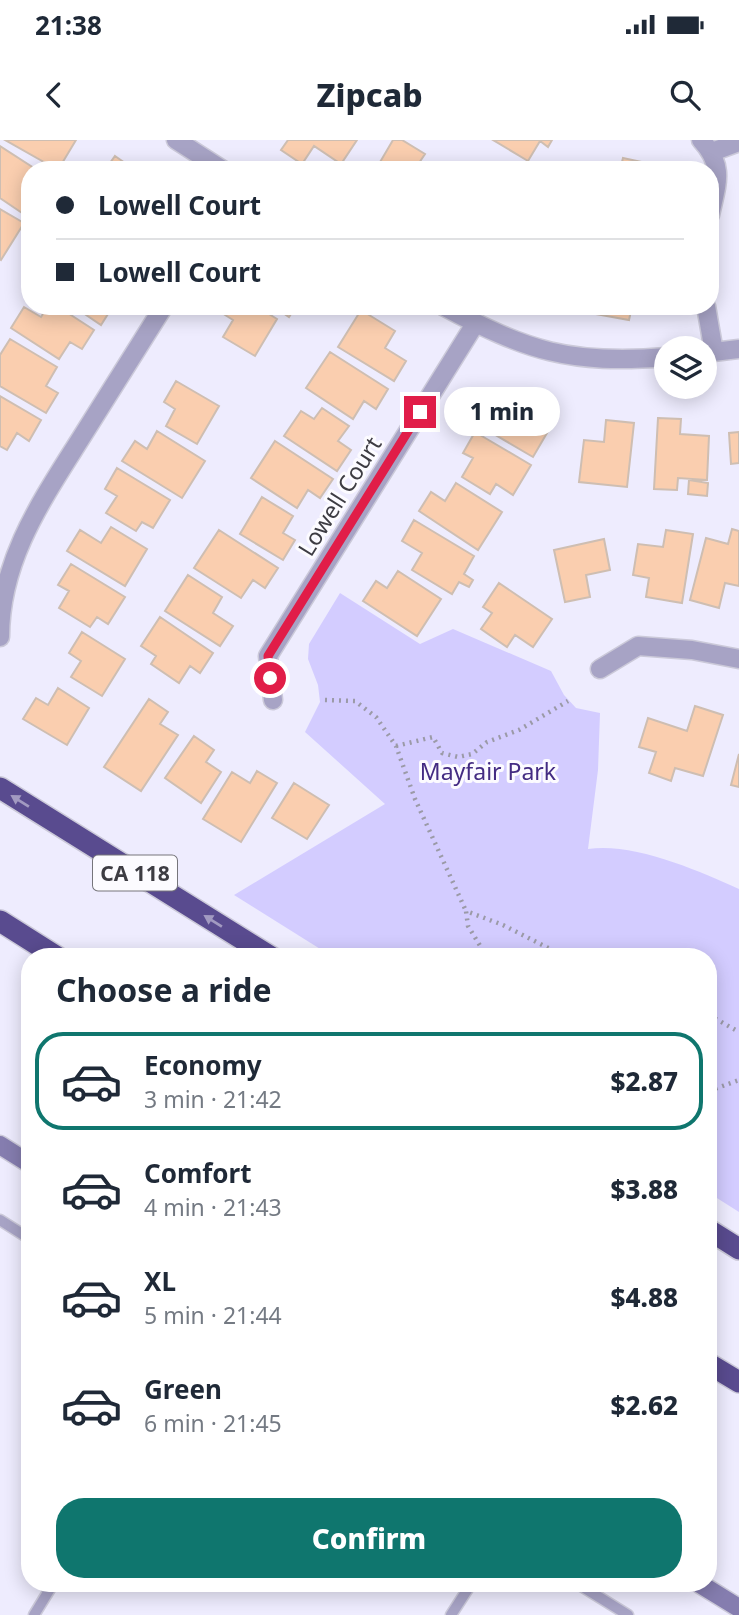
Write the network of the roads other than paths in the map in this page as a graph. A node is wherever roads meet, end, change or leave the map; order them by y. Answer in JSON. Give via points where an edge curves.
{"nodes":[{"id":1,"x":176,"y":140,"type":"edge"},
{"id":2,"x":739,"y":142,"type":"edge"},
{"id":3,"x":707,"y":146,"type":"edge"},
{"id":4,"x":209,"y":161,"type":"edge"},
{"id":5,"x":158,"y":315,"type":"edge"},
{"id":6,"x":459,"y":315,"type":"edge"},
{"id":7,"x":707,"y":315,"type":"edge"},
{"id":8,"x":475,"y":324,"type":"junction"},
{"id":9,"x":708,"y":336,"type":"edge"},
{"id":10,"x":739,"y":349,"type":"edge"},
{"id":11,"x":717,"y":352,"type":"edge"},
{"id":12,"x":654,"y":357,"type":"edge"},
{"id":13,"x":0,"y":637,"type":"edge"},
{"id":14,"x":739,"y":659,"type":"edge"},
{"id":15,"x":600,"y":669,"type":"dead end"},
{"id":16,"x":273,"y":700,"type":"dead end"},
{"id":17,"x":0,"y":788,"type":"edge"},
{"id":18,"x":0,"y":922,"type":"edge"},
{"id":19,"x":42,"y":948,"type":"edge"},
{"id":20,"x":257,"y":948,"type":"edge"},
{"id":21,"x":0,"y":1146,"type":"edge"},
{"id":22,"x":21,"y":1159,"type":"edge"},
{"id":23,"x":0,"y":1220,"type":"edge"},
{"id":24,"x":21,"y":1233,"type":"edge"},
{"id":25,"x":717,"y":1235,"type":"edge"},
{"id":26,"x":739,"y":1249,"type":"edge"},
{"id":27,"x":717,"y":1369,"type":"edge"},
{"id":28,"x":739,"y":1382,"type":"edge"},
{"id":29,"x":48,"y":1592,"type":"edge"},
{"id":30,"x":466,"y":1592,"type":"edge"},
{"id":31,"x":591,"y":1592,"type":"edge"},
{"id":32,"x":712,"y":1592,"type":"edge"},
{"id":33,"x":739,"y":1608,"type":"edge"},
{"id":34,"x":34,"y":1615,"type":"edge"},
{"id":35,"x":452,"y":1615,"type":"edge"},
{"id":36,"x":628,"y":1615,"type":"edge"}],
"edges":[{"from":1,"to":4,"type":"street"},
{"from":2,"to":3,"type":"street"},
{"from":5,"to":13,"type":"street","via":[[33,514],[12,559],[0,607]]},
{"from":6,"to":8,"type":"street"},
{"from":7,"to":9,"type":"street"},
{"from":8,"to":12,"type":"street","via":[[560,356],[605,361]]},
{"from":8,"to":16,"type":"street","name":"Lowell Court","via":[[268,656]]},
{"from":10,"to":11,"type":"street"},
{"from":14,"to":15,"type":"street","via":[[638,646]]},
{"from":20,"to":17,"type":"highway","number":"CA 118","one_way":true},
{"from":18,"to":19,"type":"highway"},
{"from":21,"to":22,"type":"street"},
{"from":23,"to":24,"type":"lane"},
{"from":25,"to":26,"type":"highway"},
{"from":27,"to":28,"type":"highway"},
{"from":29,"to":34,"type":"lane"},
{"from":30,"to":35,"type":"lane"},
{"from":31,"to":36,"type":"lane"},
{"from":32,"to":33,"type":"street"}]}
